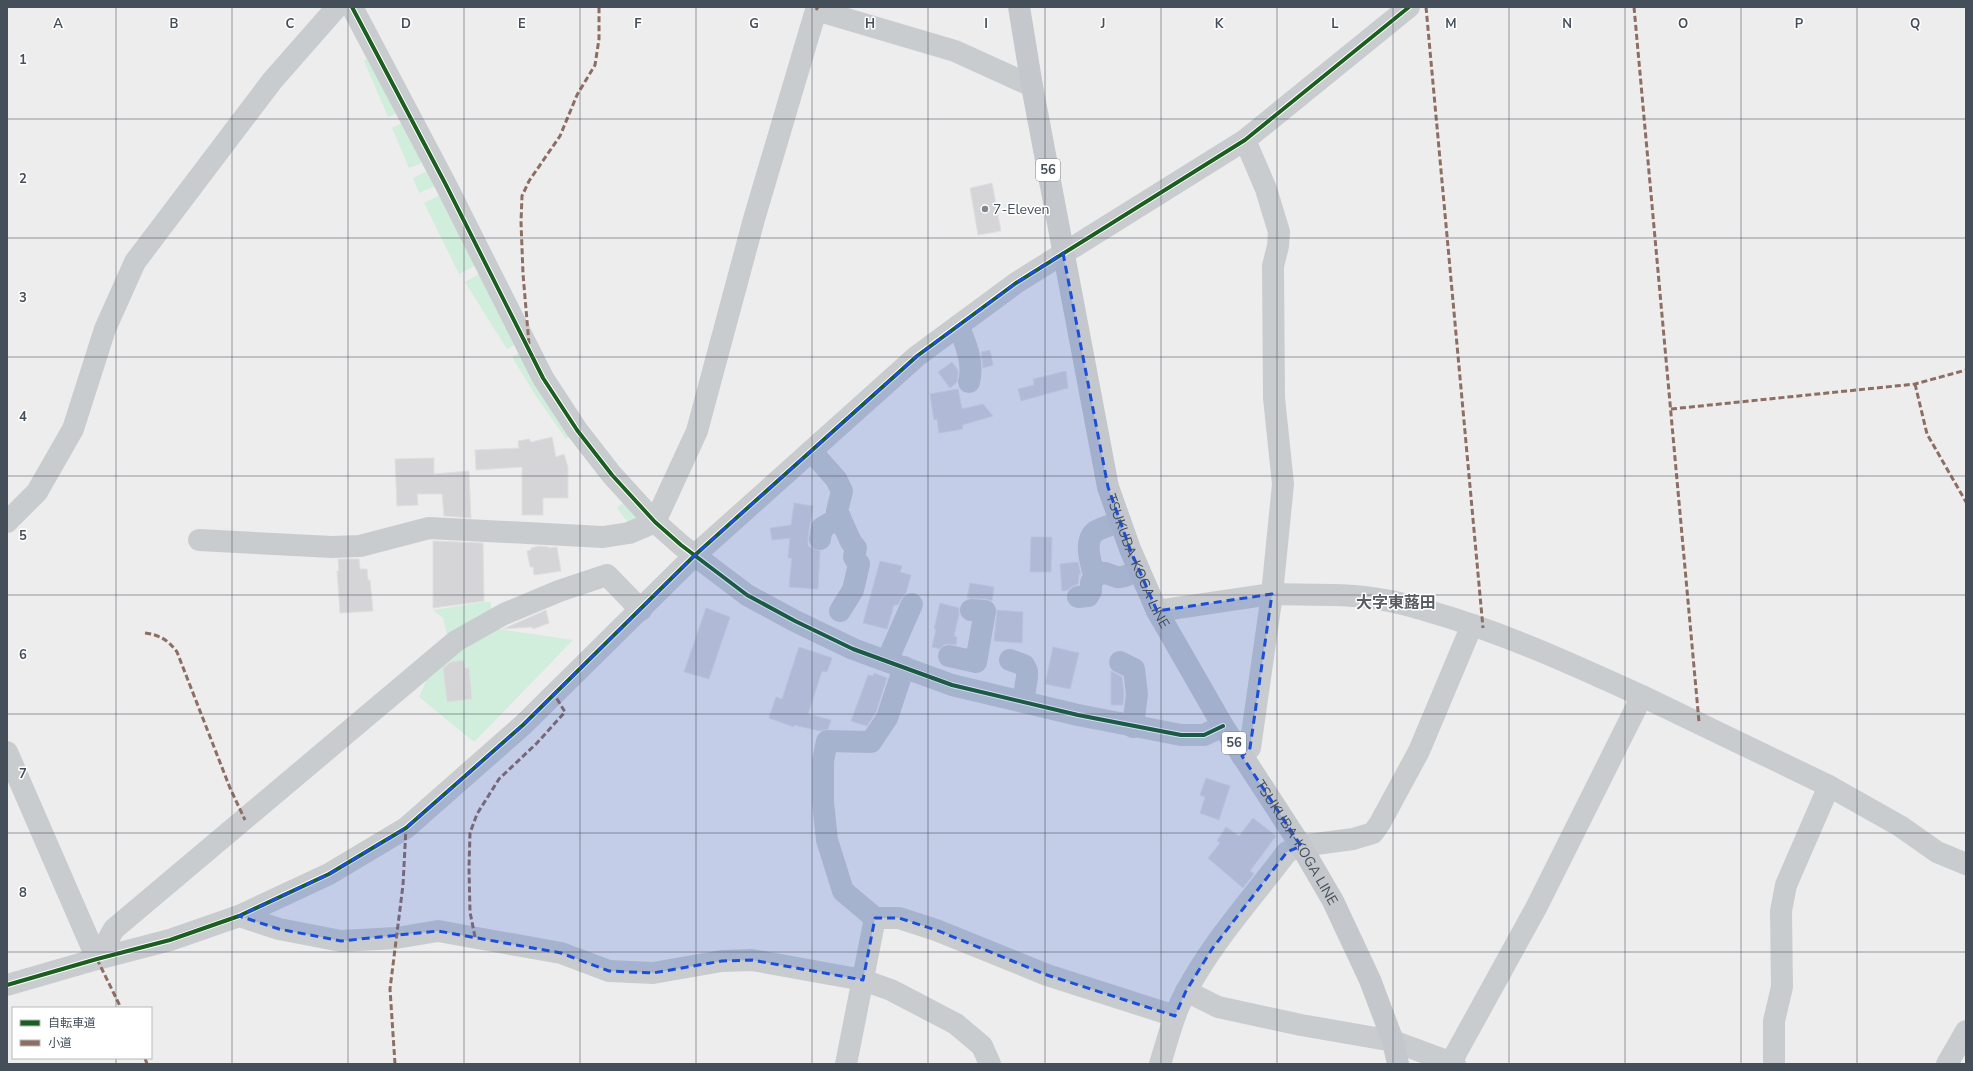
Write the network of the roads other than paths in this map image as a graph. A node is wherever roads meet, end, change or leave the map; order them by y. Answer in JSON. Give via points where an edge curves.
{"nodes":[{"id":1,"x":337,"y":7,"type":"edge"},
{"id":2,"x":352,"y":7,"type":"edge"},
{"id":3,"x":1019,"y":7,"type":"edge"},
{"id":4,"x":1409,"y":7,"type":"edge"},
{"id":5,"x":1032,"y":86,"type":"junction"},
{"id":6,"x":1245,"y":140,"type":"junction"},
{"id":7,"x":1063,"y":253,"type":"junction"},
{"id":8,"x":958,"y":326,"type":"junction"},
{"id":9,"x":969,"y":382,"type":"dead end"},
{"id":10,"x":811,"y":451,"type":"junction"},
{"id":11,"x":840,"y":517,"type":"junction"},
{"id":12,"x":1120,"y":521,"type":"junction"},
{"id":13,"x":7,"y":522,"type":"edge"},
{"id":14,"x":656,"y":522,"type":"junction"},
{"id":15,"x":820,"y":539,"type":"dead end"},
{"id":16,"x":199,"y":540,"type":"dead end"},
{"id":17,"x":695,"y":555,"type":"junction"},
{"id":18,"x":1139,"y":570,"type":"junction"},
{"id":19,"x":1095,"y":576,"type":"junction"},
{"id":20,"x":1272,"y":594,"type":"junction"},
{"id":21,"x":1078,"y":597,"type":"dead end"},
{"id":22,"x":912,"y":604,"type":"dead end"},
{"id":23,"x":641,"y":610,"type":"junction"},
{"id":24,"x":971,"y":610,"type":"dead end"},
{"id":25,"x":1157,"y":610,"type":"junction"},
{"id":26,"x":840,"y":611,"type":"dead end"},
{"id":27,"x":1472,"y":625,"type":"junction"},
{"id":28,"x":949,"y":656,"type":"dead end"},
{"id":29,"x":1010,"y":660,"type":"dead end"},
{"id":30,"x":976,"y":662,"type":"junction"},
{"id":31,"x":1120,"y":662,"type":"dead end"},
{"id":32,"x":895,"y":664,"type":"junction"},
{"id":33,"x":970,"y":689,"type":"junction"},
{"id":34,"x":1642,"y":696,"type":"junction"},
{"id":35,"x":1023,"y":702,"type":"junction"},
{"id":36,"x":1223,"y":726,"type":"junction"},
{"id":37,"x":1133,"y":727,"type":"junction"},
{"id":38,"x":7,"y":752,"type":"edge"},
{"id":39,"x":1242,"y":756,"type":"junction"},
{"id":40,"x":1829,"y":786,"type":"junction"},
{"id":41,"x":1301,"y":846,"type":"junction"},
{"id":42,"x":1966,"y":864,"type":"edge"},
{"id":43,"x":239,"y":916,"type":"junction"},
{"id":44,"x":875,"y":918,"type":"junction"},
{"id":45,"x":97,"y":959,"type":"junction"},
{"id":46,"x":863,"y":980,"type":"junction"},
{"id":47,"x":7,"y":985,"type":"edge"},
{"id":48,"x":1186,"y":990,"type":"junction"},
{"id":49,"x":1175,"y":1016,"type":"junction"},
{"id":50,"x":1966,"y":1031,"type":"edge"},
{"id":51,"x":1393,"y":1041,"type":"junction"},
{"id":52,"x":1451,"y":1063,"type":"edge"},
{"id":53,"x":846,"y":1064,"type":"edge"},
{"id":54,"x":990,"y":1064,"type":"edge"},
{"id":55,"x":1160,"y":1064,"type":"edge"},
{"id":56,"x":1398,"y":1064,"type":"edge"},
{"id":57,"x":1774,"y":1064,"type":"edge"},
{"id":58,"x":1947,"y":1064,"type":"edge"}],
"edges":[{"from":1,"to":13,"type":"street","via":[[272,81],[135,262],[105,329],[73,429],[37,492]]},
{"from":2,"to":14,"type":"street","via":[[543,378],[576,430],[612,475]]},
{"from":3,"to":5,"type":"main road","name":"TSUKUBA-KOGA LINE","number":"56"},
{"from":4,"to":6,"type":"street"},
{"from":5,"to":7,"type":"main road","name":"TSUKUBA-KOGA LINE","number":"56"},
{"from":5,"to":14,"type":"street","via":[[955,51],[816,10],[754,219],[697,431]]},
{"from":6,"to":7,"type":"street"},
{"from":6,"to":20,"type":"street","via":[[1266,190],[1278,232],[1278,246],[1273,266],[1274,398],[1283,484]]},
{"from":7,"to":8,"type":"street"},
{"from":7,"to":12,"type":"main road","name":"TSUKUBA-KOGA LINE","number":"56","via":[[1108,487]]},
{"from":8,"to":9,"type":"street","via":[[965,340],[971,368]]},
{"from":8,"to":10,"type":"street","via":[[917,356]]},
{"from":10,"to":11,"type":"street","via":[[836,479],[842,491],[837,511]]},
{"from":10,"to":17,"type":"street"},
{"from":11,"to":15,"type":"street","via":[[822,528]]},
{"from":11,"to":26,"type":"street","via":[[856,548],[854,557],[859,564],[853,590]]},
{"from":12,"to":18,"type":"main road","name":"TSUKUBA-KOGA LINE","number":"56"},
{"from":12,"to":19,"type":"street","via":[[1095,532],[1090,538],[1091,563]]},
{"from":14,"to":16,"type":"street","via":[[629,533],[603,537],[429,528],[389,540],[353,546],[324,547]]},
{"from":14,"to":17,"type":"street"},
{"from":17,"to":23,"type":"street"},
{"from":17,"to":32,"type":"street","via":[[747,595],[814,630]]},
{"from":18,"to":19,"type":"street","via":[[1126,576],[1117,577],[1108,572]]},
{"from":18,"to":25,"type":"main road","name":"TSUKUBA-KOGA LINE","number":"56"},
{"from":19,"to":21,"type":"street","via":[[1088,596]]},
{"from":20,"to":25,"type":"street"},
{"from":20,"to":27,"type":"street","via":[[1383,600]]},
{"from":20,"to":39,"type":"street","via":[[1250,748]]},
{"from":22,"to":32,"type":"street"},
{"from":23,"to":43,"type":"street","via":[[523,725],[406,828],[329,874]]},
{"from":23,"to":45,"type":"street","via":[[607,575],[504,614],[456,641],[114,929]]},
{"from":24,"to":30,"type":"street","via":[[985,611]]},
{"from":25,"to":36,"type":"main road","name":"TSUKUBA-KOGA LINE","number":"56"},
{"from":27,"to":34,"type":"street"},
{"from":27,"to":41,"type":"street","via":[[1419,751],[1380,823],[1372,833],[1352,839]]},
{"from":28,"to":30,"type":"street"},
{"from":29,"to":35,"type":"street","via":[[1024,665],[1027,671]]},
{"from":30,"to":33,"type":"street"},
{"from":31,"to":37,"type":"street","via":[[1134,669],[1137,694]]},
{"from":32,"to":33,"type":"street"},
{"from":32,"to":44,"type":"street","via":[[887,718],[870,742],[827,741],[823,761],[823,802],[827,840],[843,891]]},
{"from":33,"to":35,"type":"street"},
{"from":34,"to":40,"type":"street"},
{"from":34,"to":52,"type":"street","via":[[1536,908]]},
{"from":35,"to":37,"type":"street"},
{"from":36,"to":37,"type":"street","via":[[1204,735],[1195,736]]},
{"from":36,"to":39,"type":"main road","name":"TSUKUBA-KOGA LINE","number":"56"},
{"from":38,"to":45,"type":"street"},
{"from":39,"to":41,"type":"main road","name":"TSUKUBA-KOGA LINE","number":"56"},
{"from":40,"to":42,"type":"street","via":[[1900,826],[1937,852]]},
{"from":40,"to":57,"type":"street","via":[[1786,885],[1781,911],[1782,987],[1774,1021]]},
{"from":41,"to":48,"type":"street","via":[[1287,852],[1212,949]]},
{"from":41,"to":51,"type":"main road","name":"TSUKUBA-KOGA LINE","number":"56","via":[[1333,901],[1370,980]]},
{"from":43,"to":45,"type":"street","via":[[170,940]]},
{"from":43,"to":46,"type":"street","via":[[278,929],[341,941],[396,938],[438,931],[561,953],[609,971],[652,973],[722,961],[752,960]]},
{"from":44,"to":46,"type":"street"},
{"from":44,"to":49,"type":"street","via":[[899,918],[936,930],[1047,974]]},
{"from":45,"to":47,"type":"street"},
{"from":46,"to":53,"type":"street"},
{"from":46,"to":54,"type":"street","via":[[891,990],[956,1024],[982,1046]]},
{"from":48,"to":49,"type":"street"},
{"from":48,"to":51,"type":"street","via":[[1218,1007]]},
{"from":49,"to":55,"type":"street"},
{"from":50,"to":58,"type":"street"},
{"from":51,"to":52,"type":"street"},
{"from":51,"to":56,"type":"main road","name":"TSUKUBA-KOGA LINE","number":"56"}]}
